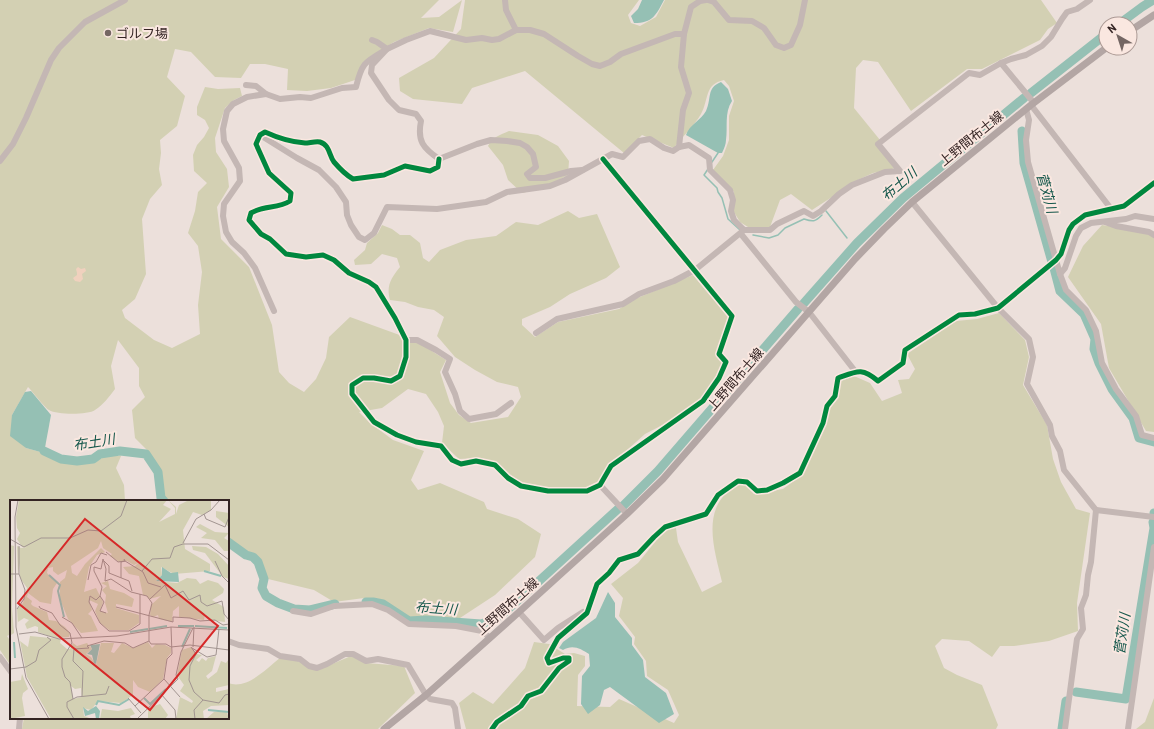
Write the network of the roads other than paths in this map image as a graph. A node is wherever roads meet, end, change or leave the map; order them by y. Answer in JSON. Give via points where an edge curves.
{"nodes":[{"id":1,"x":125,"y":0,"type":"edge"},
{"id":2,"x":505,"y":0,"type":"edge"},
{"id":3,"x":707,"y":0,"type":"edge"},
{"id":4,"x":806,"y":0,"type":"edge"},
{"id":5,"x":1090,"y":0,"type":"edge"},
{"id":6,"x":1154,"y":15,"type":"edge"},
{"id":7,"x":1138,"y":26,"type":"edge"},
{"id":8,"x":516,"y":30,"type":"junction"},
{"id":9,"x":684,"y":34,"type":"junction"},
{"id":10,"x":372,"y":40,"type":"dead end"},
{"id":11,"x":387,"y":49,"type":"junction"},
{"id":12,"x":1098,"y":54,"type":"edge"},
{"id":13,"x":1001,"y":63,"type":"junction"},
{"id":14,"x":246,"y":85,"type":"dead end"},
{"id":15,"x":266,"y":94,"type":"junction"},
{"id":16,"x":1030,"y":106,"type":"junction"},
{"id":17,"x":260,"y":135,"type":"junction"},
{"id":18,"x":679,"y":147,"type":"junction"},
{"id":19,"x":439,"y":159,"type":"junction"},
{"id":20,"x":603,"y":159,"type":"junction"},
{"id":21,"x":0,"y":161,"type":"edge"},
{"id":22,"x":584,"y":170,"type":"junction"},
{"id":23,"x":1154,"y":182,"type":"edge"},
{"id":24,"x":912,"y":202,"type":"junction"},
{"id":25,"x":1112,"y":210,"type":"junction"},
{"id":26,"x":1154,"y":219,"type":"edge"},
{"id":27,"x":1103,"y":222,"type":"junction"},
{"id":28,"x":742,"y":232,"type":"junction"},
{"id":29,"x":1154,"y":235,"type":"edge"},
{"id":30,"x":1056,"y":260,"type":"junction"},
{"id":31,"x":695,"y":270,"type":"junction"},
{"id":32,"x":1060,"y":274,"type":"junction"},
{"id":33,"x":998,"y":308,"type":"junction"},
{"id":34,"x":274,"y":311,"type":"dead end"},
{"id":35,"x":809,"y":312,"type":"junction"},
{"id":36,"x":536,"y":333,"type":"dead end"},
{"id":37,"x":406,"y":340,"type":"junction"},
{"id":38,"x":856,"y":371,"type":"junction"},
{"id":39,"x":511,"y":403,"type":"dead end"},
{"id":40,"x":1154,"y":438,"type":"edge"},
{"id":41,"x":600,"y":485,"type":"junction"},
{"id":42,"x":1096,"y":510,"type":"junction"},
{"id":43,"x":627,"y":514,"type":"junction"},
{"id":44,"x":1154,"y":517,"type":"edge"},
{"id":45,"x":1154,"y":547,"type":"edge"},
{"id":46,"x":1147,"y":599,"type":"junction"},
{"id":47,"x":1154,"y":600,"type":"edge"},
{"id":48,"x":589,"y":604,"type":"junction"},
{"id":49,"x":293,"y":612,"type":"dead end"},
{"id":50,"x":519,"y":612,"type":"junction"},
{"id":51,"x":490,"y":638,"type":"junction"},
{"id":52,"x":229,"y":641,"type":"edge"},
{"id":53,"x":0,"y":657,"type":"edge"},
{"id":54,"x":10,"y":671,"type":"edge"},
{"id":55,"x":426,"y":695,"type":"junction"},
{"id":56,"x":20,"y":719,"type":"edge"},
{"id":57,"x":19,"y":729,"type":"edge"},
{"id":58,"x":384,"y":729,"type":"edge"},
{"id":59,"x":458,"y":729,"type":"edge"},
{"id":60,"x":492,"y":729,"type":"edge"},
{"id":61,"x":1064,"y":729,"type":"edge"},
{"id":62,"x":1128,"y":729,"type":"edge"}],
"edges":[{"from":1,"to":21,"type":"street","via":[[85,22],[59,48],[51,60],[13,144]]},
{"from":2,"to":8,"type":"street","via":[[506,10]]},
{"from":3,"to":4,"type":"street","via":[[714,2],[730,20],[752,21],[764,28],[776,44],[784,48],[791,45],[800,25]]},
{"from":3,"to":9,"type":"street","via":[[691,7]]},
{"from":5,"to":13,"type":"street","via":[[1067,12],[1042,46],[1026,56]]},
{"from":6,"to":7,"type":"main road"},
{"from":8,"to":9,"type":"street","via":[[544,34],[578,56],[600,66],[621,54],[675,34]]},
{"from":8,"to":11,"type":"street","via":[[499,39],[466,40],[430,32]]},
{"from":9,"to":18,"type":"street","via":[[681,67],[689,93],[683,110]]},
{"from":10,"to":11,"type":"street"},
{"from":11,"to":15,"type":"street","via":[[366,61],[356,87],[342,88],[311,98],[280,99]]},
{"from":11,"to":19,"type":"street","via":[[372,65],[371,73],[398,110],[416,114],[421,121],[421,142]]},
{"from":12,"to":16,"type":"main road","name":"上野間布土線"},
{"from":13,"to":16,"type":"street"},
{"from":13,"to":28,"type":"street","via":[[980,75],[969,73],[878,144],[900,171],[885,172],[852,185],[839,194],[822,212],[813,216],[804,211],[770,230]]},
{"from":14,"to":15,"type":"street","via":[[256,86]]},
{"from":15,"to":34,"type":"street","via":[[247,97],[233,104],[227,111],[223,129],[224,141],[239,168],[240,181],[224,204],[223,216],[226,232],[256,268]]},
{"from":16,"to":24,"type":"main road","name":"上野間布土線"},
{"from":16,"to":25,"type":"street"},
{"from":16,"to":30,"type":"street","via":[[1026,140],[1028,162]]},
{"from":17,"to":19,"type":"street","via":[[265,132],[288,141],[321,142],[328,147],[333,161],[353,179],[384,175],[405,166],[430,171],[438,167]]},
{"from":17,"to":22,"type":"street","via":[[320,170],[346,202],[351,225],[359,237],[365,240],[374,233],[387,207],[437,209],[486,202],[507,192],[550,186]]},
{"from":17,"to":37,"type":"street","via":[[256,144],[269,173],[291,193],[290,201],[284,205],[256,210],[249,220],[261,234],[286,254],[306,257],[323,255],[376,287]]},
{"from":18,"to":20,"type":"street","via":[[673,151],[650,139],[639,141],[623,157],[612,154]]},
{"from":18,"to":28,"type":"street","via":[[689,145],[709,158],[710,170],[730,190],[733,200],[731,212]]},
{"from":19,"to":22,"type":"street","via":[[491,140],[507,141],[520,143],[533,154],[536,167],[527,174],[530,178],[545,178]]},
{"from":20,"to":22,"type":"street"},
{"from":20,"to":31,"type":"street"},
{"from":23,"to":25,"type":"street","via":[[1124,206]]},
{"from":24,"to":33,"type":"street"},
{"from":24,"to":35,"type":"main road","name":"上野間布土線","via":[[884,228]]},
{"from":25,"to":30,"type":"street","via":[[1085,215],[1073,224],[1062,254]]},
{"from":26,"to":27,"type":"street","via":[[1135,216]]},
{"from":27,"to":29,"type":"street"},
{"from":27,"to":32,"type":"street","via":[[1091,223],[1081,228],[1065,268]]},
{"from":28,"to":31,"type":"street"},
{"from":28,"to":35,"type":"street","via":[[796,302]]},
{"from":30,"to":32,"type":"street"},
{"from":30,"to":33,"type":"street"},
{"from":31,"to":36,"type":"street","via":[[639,294],[623,304],[557,319]]},
{"from":31,"to":41,"type":"street","via":[[732,316],[719,354],[726,362],[724,368],[703,401],[611,466]]},
{"from":32,"to":40,"type":"street","via":[[1066,290],[1086,310],[1096,331],[1102,363],[1116,389],[1136,416],[1142,435]]},
{"from":33,"to":38,"type":"street","via":[[975,314],[959,314],[905,350],[903,363],[878,381],[869,373]]},
{"from":33,"to":42,"type":"street","via":[[1029,339],[1033,357],[1027,384],[1050,425],[1064,470]]},
{"from":35,"to":38,"type":"street"},
{"from":35,"to":43,"type":"main road","name":"上野間布土線","via":[[663,479]]},
{"from":37,"to":39,"type":"street","via":[[417,340],[450,359],[445,372],[460,410],[469,419],[496,414]]},
{"from":37,"to":41,"type":"street","via":[[406,357],[400,376],[391,381],[363,378],[352,385],[352,394],[374,422],[416,442],[440,446],[452,460],[462,464],[476,461],[495,465],[521,486],[565,492],[586,491]]},
{"from":38,"to":48,"type":"street","via":[[838,378],[835,396],[827,406],[823,423],[800,473],[767,490],[756,491],[747,482],[738,481],[718,495],[706,514],[665,527],[638,554],[619,560],[597,584]]},
{"from":41,"to":43,"type":"street"},
{"from":42,"to":44,"type":"street"},
{"from":42,"to":61,"type":"street","via":[[1086,595],[1081,608],[1083,629],[1077,639]]},
{"from":43,"to":50,"type":"main road","name":"上野間布土線"},
{"from":45,"to":46,"type":"street"},
{"from":46,"to":47,"type":"street"},
{"from":46,"to":62,"type":"street"},
{"from":48,"to":50,"type":"street","via":[[584,612],[544,640]]},
{"from":48,"to":60,"type":"street","via":[[586,613],[558,638],[546,658],[549,663],[563,658],[569,658],[569,661],[559,668],[541,691],[528,696],[521,706],[497,722]]},
{"from":49,"to":51,"type":"street","via":[[311,614],[334,606],[372,604],[388,610],[409,624],[456,626],[482,631]]},
{"from":50,"to":51,"type":"main road","name":"上野間布土線"},
{"from":51,"to":55,"type":"main road","name":"上野間布土線"},
{"from":52,"to":55,"type":"street","via":[[268,649],[280,656],[300,659],[317,668],[345,654],[354,654],[366,660],[408,665]]},
{"from":53,"to":54,"type":"street"},
{"from":55,"to":58,"type":"main road","name":"上野間布土線"},
{"from":55,"to":59,"type":"street","via":[[430,699],[452,703]]},
{"from":56,"to":57,"type":"street"}]}
